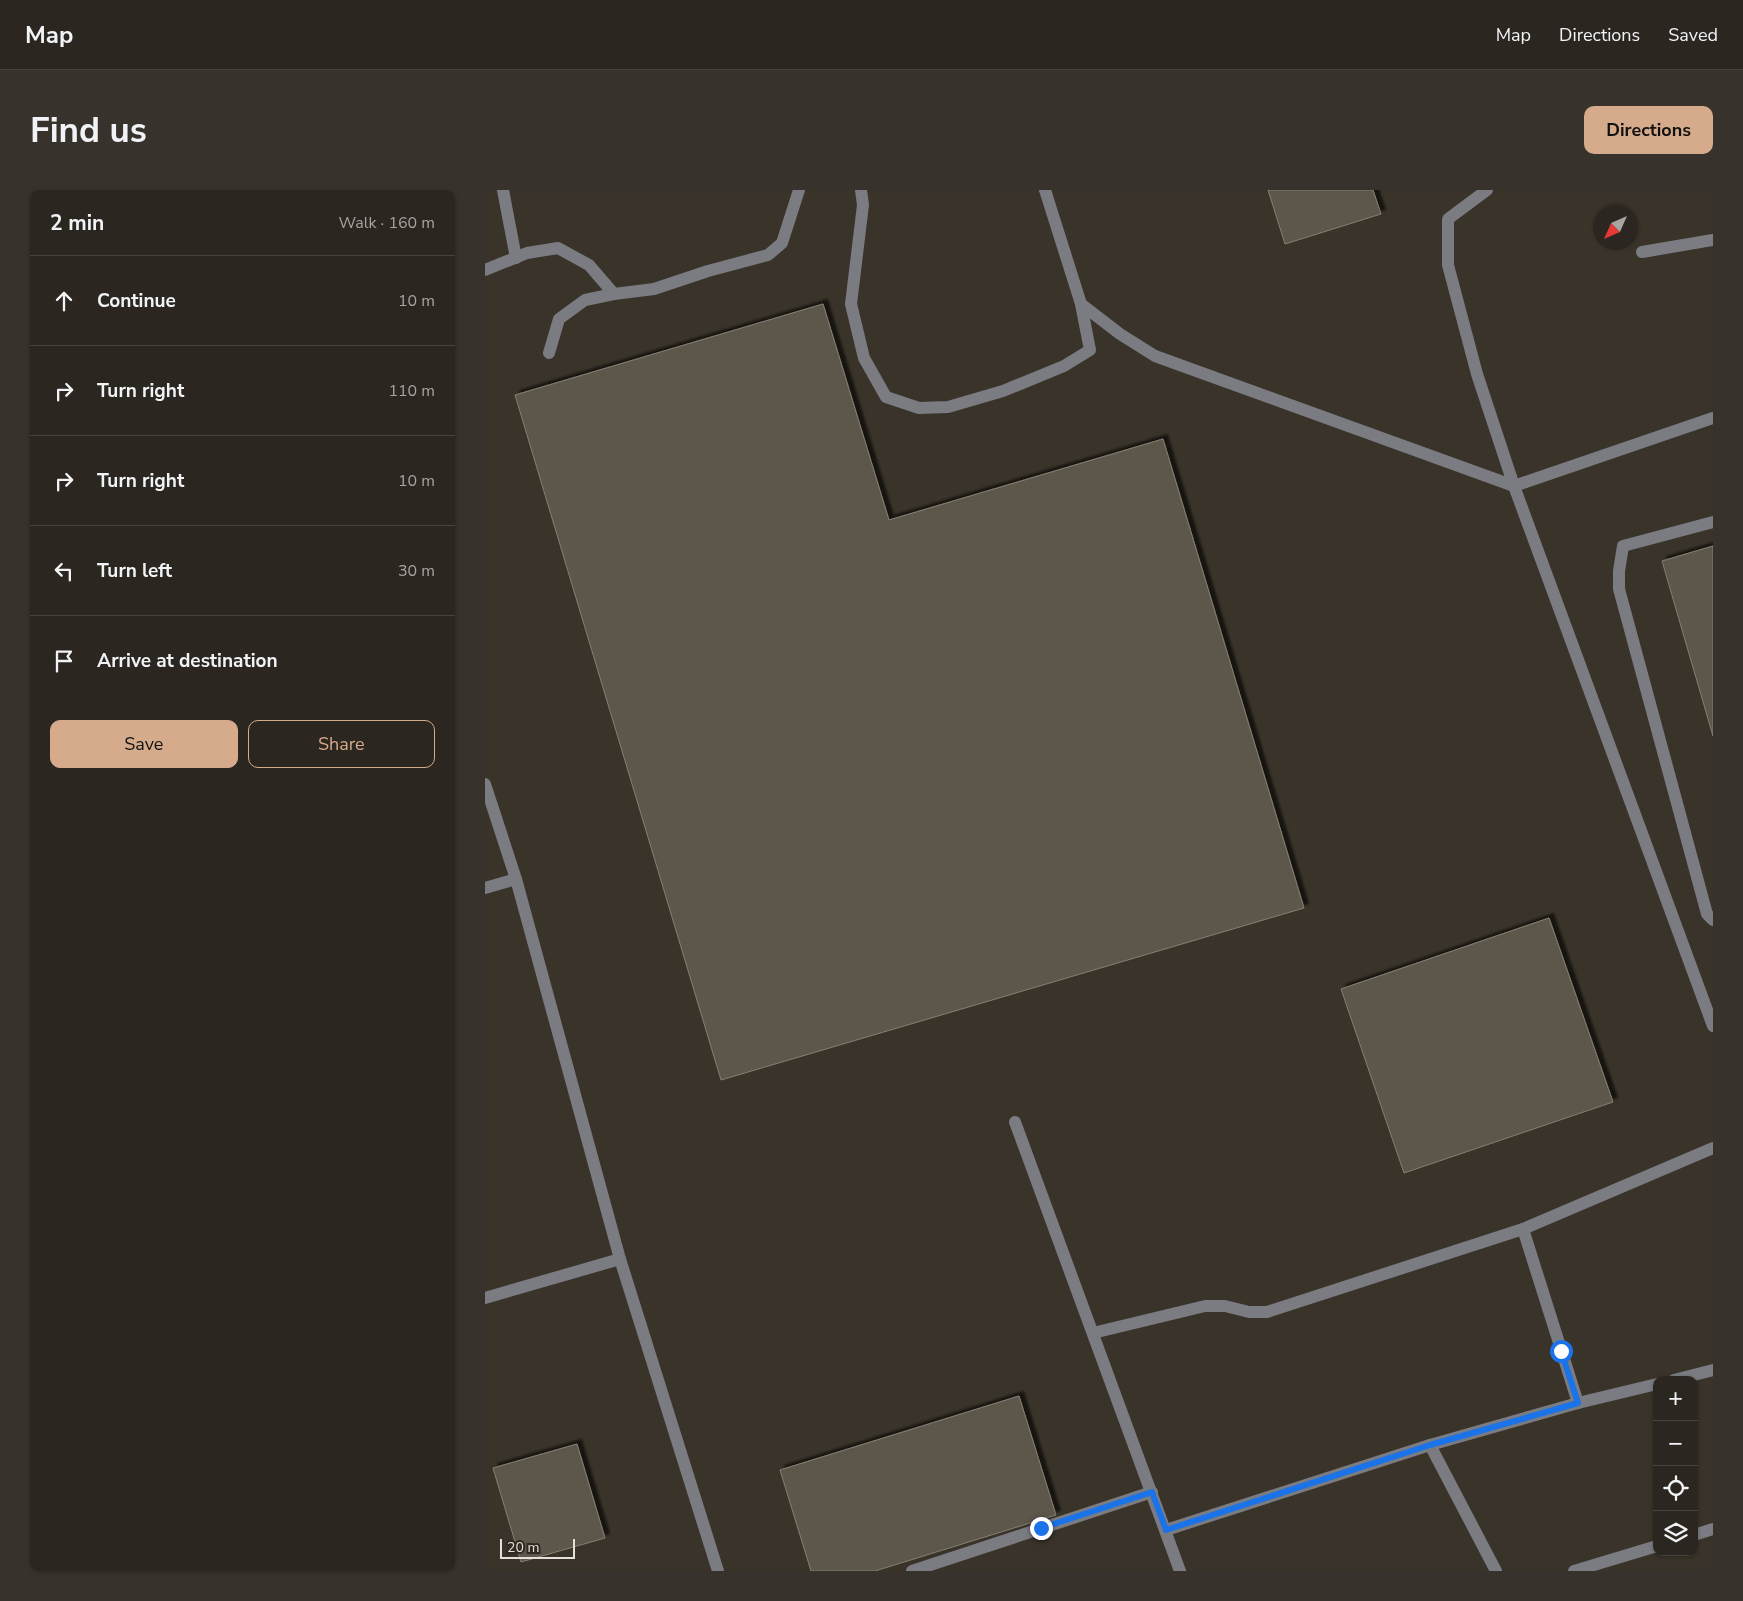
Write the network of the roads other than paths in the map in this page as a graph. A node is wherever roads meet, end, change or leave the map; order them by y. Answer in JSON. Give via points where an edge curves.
{"nodes":[{"id":1,"x":503,"y":190,"type":"edge"},
{"id":2,"x":799,"y":190,"type":"edge"},
{"id":3,"x":861,"y":190,"type":"edge"},
{"id":4,"x":1045,"y":190,"type":"edge"},
{"id":5,"x":1487,"y":190,"type":"edge"},
{"id":6,"x":1713,"y":240,"type":"edge"},
{"id":7,"x":1642,"y":252,"type":"dead end"},
{"id":8,"x":516,"y":258,"type":"junction"},
{"id":9,"x":485,"y":270,"type":"edge"},
{"id":10,"x":614,"y":294,"type":"junction"},
{"id":11,"x":1081,"y":304,"type":"junction"},
{"id":12,"x":549,"y":353,"type":"dead end"},
{"id":13,"x":1713,"y":418,"type":"edge"},
{"id":14,"x":1514,"y":486,"type":"junction"},
{"id":15,"x":1713,"y":522,"type":"edge"},
{"id":16,"x":485,"y":784,"type":"edge"},
{"id":17,"x":516,"y":879,"type":"junction"},
{"id":18,"x":485,"y":888,"type":"edge"},
{"id":19,"x":1713,"y":920,"type":"edge"},
{"id":20,"x":1713,"y":1026,"type":"edge"},
{"id":21,"x":1015,"y":1122,"type":"dead end"},
{"id":22,"x":1713,"y":1148,"type":"edge"},
{"id":23,"x":1523,"y":1229,"type":"junction"},
{"id":24,"x":620,"y":1259,"type":"junction"},
{"id":25,"x":485,"y":1298,"type":"edge"},
{"id":26,"x":1093,"y":1334,"type":"junction"},
{"id":27,"x":1713,"y":1370,"type":"edge"},
{"id":28,"x":1690,"y":1376,"type":"edge"},
{"id":29,"x":1653,"y":1385,"type":"edge"},
{"id":30,"x":1578,"y":1403,"type":"junction"},
{"id":31,"x":1430,"y":1445,"type":"junction"},
{"id":32,"x":1152,"y":1492,"type":"junction"},
{"id":33,"x":1166,"y":1530,"type":"junction"},
{"id":34,"x":1713,"y":1530,"type":"edge"},
{"id":35,"x":1698,"y":1534,"type":"edge"},
{"id":36,"x":1653,"y":1547,"type":"edge"},
{"id":37,"x":718,"y":1571,"type":"edge"},
{"id":38,"x":911,"y":1571,"type":"edge"},
{"id":39,"x":1180,"y":1571,"type":"edge"},
{"id":40,"x":1496,"y":1571,"type":"edge"},
{"id":41,"x":1574,"y":1571,"type":"edge"}],
"edges":[{"from":1,"to":8,"type":"lane"},
{"from":2,"to":10,"type":"lane","via":[[782,242],[767,255],[654,289]]},
{"from":3,"to":11,"type":"lane","via":[[863,205],[851,304],[865,358],[886,397],[919,408],[948,406],[1003,391],[1064,366],[1090,350]]},
{"from":4,"to":11,"type":"lane"},
{"from":5,"to":14,"type":"lane","via":[[1448,219],[1448,265],[1477,374]]},
{"from":6,"to":7,"type":"lane"},
{"from":8,"to":9,"type":"lane"},
{"from":8,"to":10,"type":"lane","via":[[559,248],[589,265]]},
{"from":10,"to":12,"type":"lane","via":[[585,300],[559,319]]},
{"from":11,"to":14,"type":"lane","via":[[1155,356]]},
{"from":13,"to":14,"type":"lane"},
{"from":14,"to":20,"type":"lane"},
{"from":15,"to":19,"type":"lane","via":[[1623,546],[1619,571],[1619,589],[1707,914]]},
{"from":16,"to":17,"type":"lane"},
{"from":17,"to":18,"type":"lane"},
{"from":17,"to":24,"type":"lane"},
{"from":21,"to":26,"type":"lane"},
{"from":22,"to":23,"type":"lane"},
{"from":23,"to":26,"type":"lane","via":[[1267,1312],[1205,1306]]},
{"from":23,"to":30,"type":"lane"},
{"from":24,"to":25,"type":"lane"},
{"from":24,"to":37,"type":"lane"},
{"from":26,"to":32,"type":"lane"},
{"from":27,"to":28,"type":"lane"},
{"from":29,"to":30,"type":"lane"},
{"from":30,"to":31,"type":"lane"},
{"from":31,"to":33,"type":"lane"},
{"from":31,"to":40,"type":"lane"},
{"from":32,"to":33,"type":"lane"},
{"from":32,"to":38,"type":"lane"},
{"from":33,"to":39,"type":"lane"},
{"from":34,"to":35,"type":"lane"},
{"from":36,"to":41,"type":"lane"}]}
